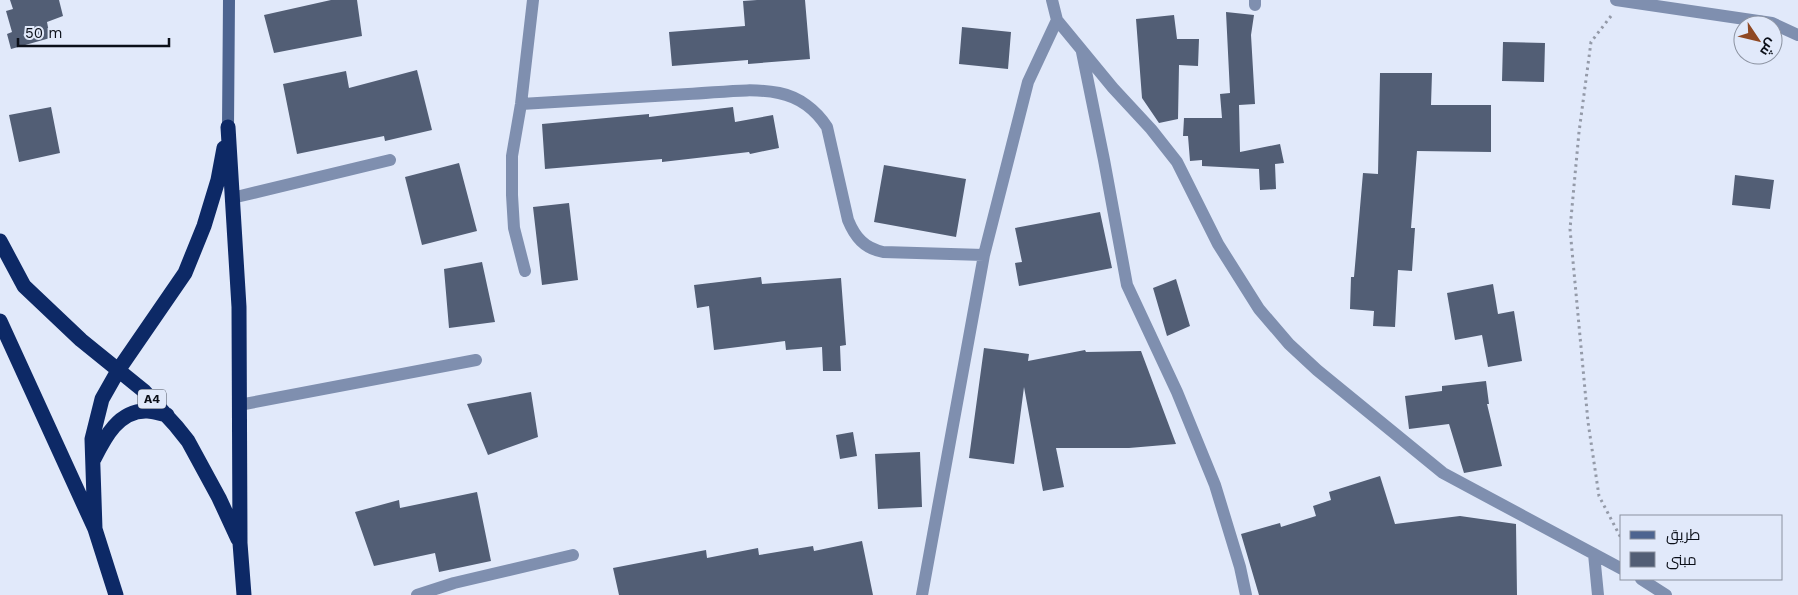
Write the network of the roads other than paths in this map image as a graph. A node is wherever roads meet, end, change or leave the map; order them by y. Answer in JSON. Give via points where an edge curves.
{"nodes":[{"id":1,"x":229,"y":0,"type":"edge"},
{"id":2,"x":533,"y":0,"type":"edge"},
{"id":3,"x":1052,"y":0,"type":"edge"},
{"id":4,"x":1619,"y":1,"type":"edge"},
{"id":5,"x":1057,"y":20,"type":"junction"},
{"id":6,"x":1798,"y":35,"type":"edge"},
{"id":7,"x":1082,"y":50,"type":"junction"},
{"id":8,"x":521,"y":104,"type":"junction"},
{"id":9,"x":228,"y":127,"type":"junction"},
{"id":10,"x":390,"y":160,"type":"dead end"},
{"id":11,"x":232,"y":198,"type":"junction"},
{"id":12,"x":0,"y":241,"type":"edge"},
{"id":13,"x":984,"y":255,"type":"junction"},
{"id":14,"x":525,"y":271,"type":"dead end"},
{"id":15,"x":0,"y":321,"type":"edge"},
{"id":16,"x":476,"y":360,"type":"dead end"},
{"id":17,"x":119,"y":369,"type":"junction"},
{"id":18,"x":239,"y":405,"type":"junction"},
{"id":19,"x":167,"y":415,"type":"junction"},
{"id":20,"x":92,"y":462,"type":"junction"},
{"id":21,"x":95,"y":528,"type":"junction"},
{"id":22,"x":240,"y":543,"type":"junction"},
{"id":23,"x":1594,"y":554,"type":"junction"},
{"id":24,"x":573,"y":555,"type":"dead end"},
{"id":25,"x":1620,"y":567,"type":"edge"},
{"id":26,"x":1643,"y":580,"type":"edge"},
{"id":27,"x":116,"y":595,"type":"edge"},
{"id":28,"x":244,"y":595,"type":"edge"},
{"id":29,"x":417,"y":595,"type":"edge"},
{"id":30,"x":922,"y":595,"type":"edge"},
{"id":31,"x":1246,"y":595,"type":"edge"},
{"id":32,"x":1598,"y":595,"type":"edge"},
{"id":33,"x":1666,"y":595,"type":"edge"}],
"edges":[{"from":1,"to":9,"type":"main road"},
{"from":2,"to":8,"type":"street"},
{"from":3,"to":5,"type":"street"},
{"from":4,"to":6,"type":"street","via":[[1772,23]]},
{"from":5,"to":7,"type":"street"},
{"from":5,"to":13,"type":"street","via":[[1028,82]]},
{"from":7,"to":23,"type":"street","via":[[1177,162],[1218,244],[1260,309],[1289,344],[1443,473]]},
{"from":7,"to":31,"type":"street","via":[[1127,285],[1177,392],[1215,485]]},
{"from":8,"to":13,"type":"street","via":[[725,92],[780,93],[811,108],[827,127],[848,220],[853,233],[863,244],[883,252]]},
{"from":8,"to":14,"type":"street","via":[[512,156],[512,195],[514,228]]},
{"from":9,"to":11,"type":"highway"},
{"from":9,"to":17,"type":"highway","via":[[218,180],[195,253],[185,274]]},
{"from":10,"to":11,"type":"street"},
{"from":11,"to":18,"type":"highway"},
{"from":12,"to":17,"type":"highway","number":"A4","via":[[24,286],[81,340]]},
{"from":13,"to":30,"type":"street"},
{"from":15,"to":21,"type":"highway"},
{"from":16,"to":18,"type":"street"},
{"from":17,"to":19,"type":"highway","number":"A4"},
{"from":17,"to":20,"type":"highway","via":[[102,399],[92,439]]},
{"from":18,"to":22,"type":"highway"},
{"from":19,"to":20,"type":"highway","via":[[147,411],[124,417],[102,441]]},
{"from":19,"to":22,"type":"highway","number":"A4","via":[[188,442]]},
{"from":20,"to":21,"type":"highway"},
{"from":21,"to":27,"type":"highway"},
{"from":22,"to":28,"type":"highway","number":"A4"},
{"from":23,"to":25,"type":"street"},
{"from":23,"to":32,"type":"street"},
{"from":24,"to":29,"type":"street"},
{"from":26,"to":33,"type":"street"}]}
